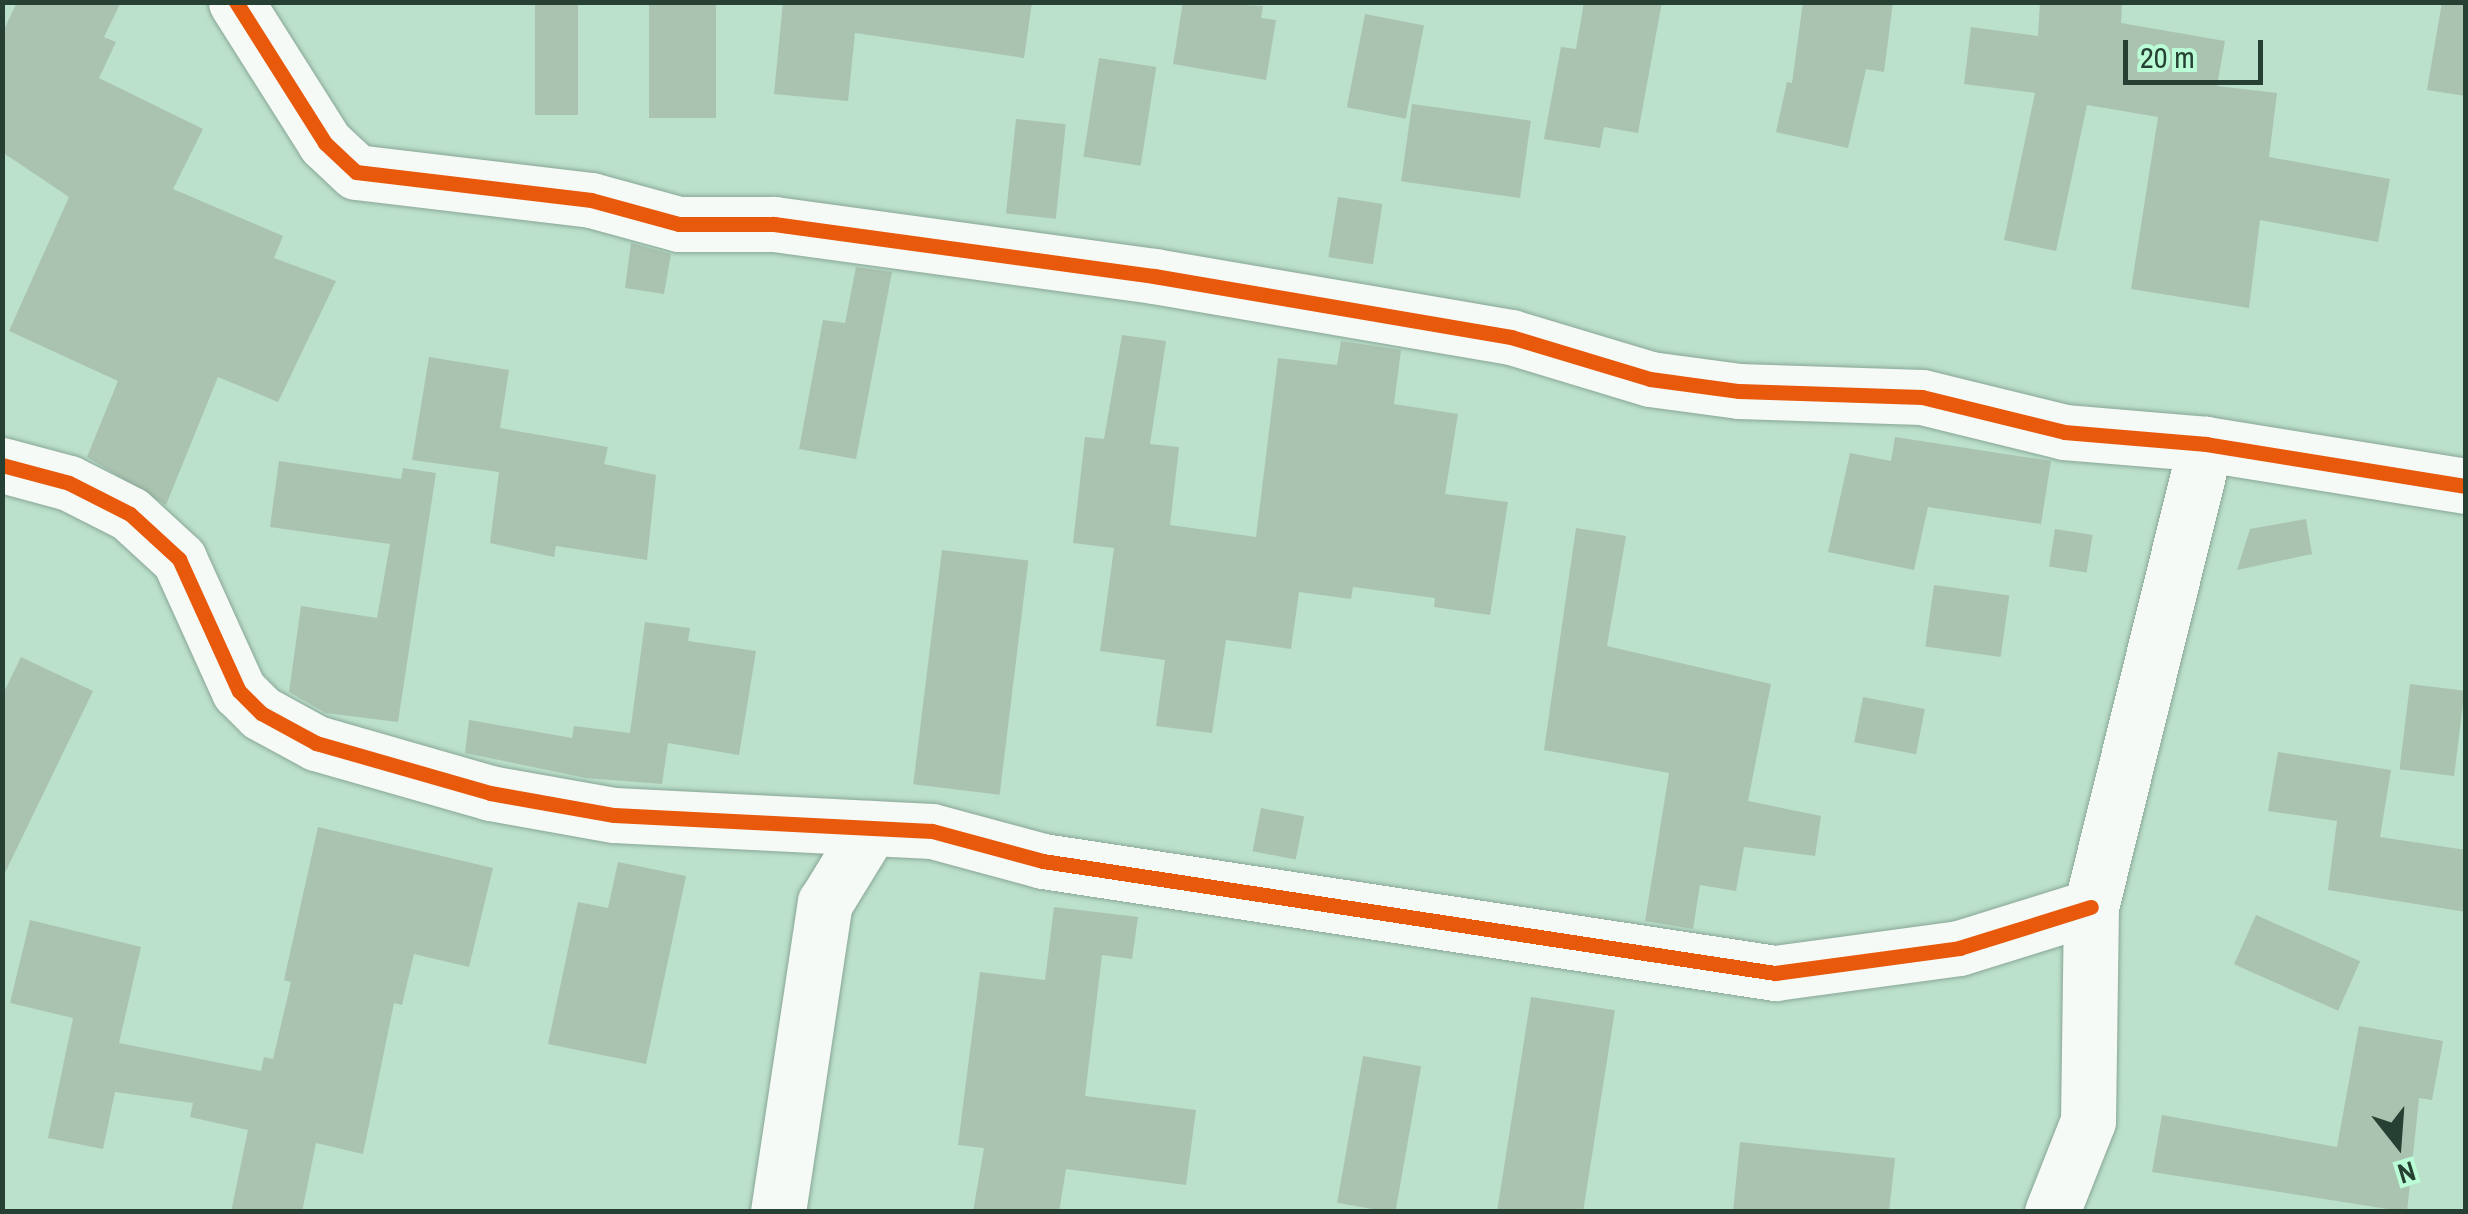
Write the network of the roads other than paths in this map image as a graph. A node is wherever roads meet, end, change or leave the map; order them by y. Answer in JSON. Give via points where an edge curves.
{"nodes":[{"id":1,"x":236,"y":2,"type":"edge"},
{"id":2,"x":2206,"y":444,"type":"junction"},
{"id":3,"x":2,"y":465,"type":"edge"},
{"id":4,"x":2466,"y":486,"type":"edge"},
{"id":5,"x":871,"y":828,"type":"junction"},
{"id":6,"x":2092,"y":907,"type":"junction"},
{"id":7,"x":778,"y":1212,"type":"edge"},
{"id":8,"x":2052,"y":1212,"type":"edge"}],
"edges":[{"from":1,"to":2,"type":"street","via":[[332,152],[356,172],[590,200],[679,224],[774,224],[1360,308],[1511,337],[1650,379],[1739,390],[1922,397],[2064,432]]},
{"from":2,"to":4,"type":"street"},
{"from":2,"to":6,"type":"street"},
{"from":3,"to":5,"type":"street","via":[[70,482],[130,514],[179,558],[238,691],[260,713],[316,743],[490,794],[614,815]]},
{"from":5,"to":6,"type":"street","via":[[932,831],[1043,861],[1775,974],[1959,948]]},
{"from":5,"to":7,"type":"street","via":[[825,903]]},
{"from":6,"to":8,"type":"street","via":[[2088,1121]]}]}
